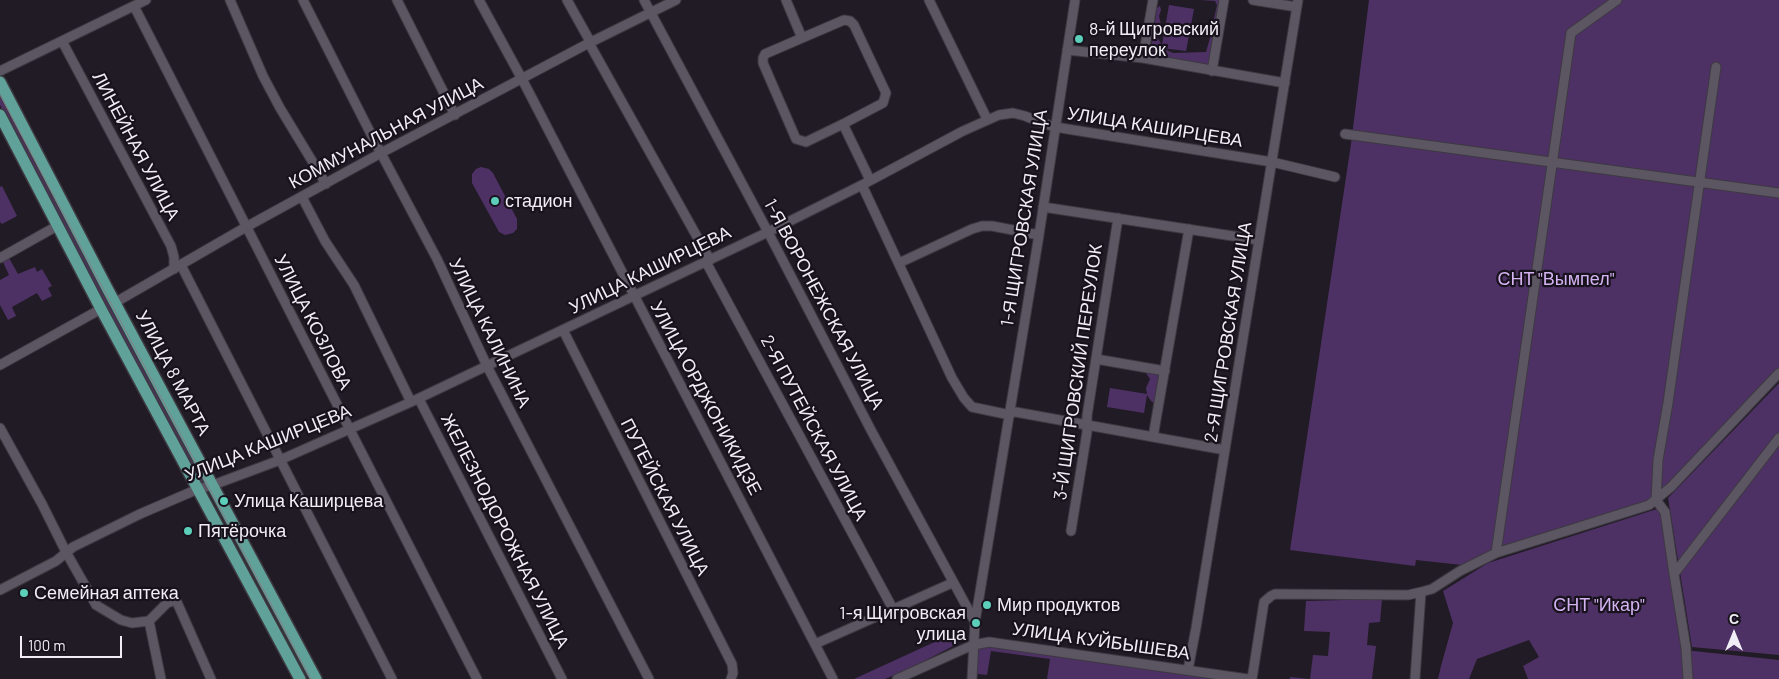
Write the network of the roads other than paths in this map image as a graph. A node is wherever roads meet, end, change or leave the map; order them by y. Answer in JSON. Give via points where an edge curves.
{"nodes":[{"id":1,"x":146,"y":0,"type":"edge"},
{"id":2,"x":230,"y":0,"type":"edge"},
{"id":3,"x":303,"y":0,"type":"edge"},
{"id":4,"x":397,"y":0,"type":"edge"},
{"id":5,"x":479,"y":0,"type":"edge"},
{"id":6,"x":567,"y":0,"type":"edge"},
{"id":7,"x":644,"y":0,"type":"edge"},
{"id":8,"x":676,"y":0,"type":"edge"},
{"id":9,"x":786,"y":0,"type":"edge"},
{"id":10,"x":929,"y":0,"type":"edge"},
{"id":11,"x":1075,"y":0,"type":"edge"},
{"id":12,"x":1153,"y":0,"type":"edge"},
{"id":13,"x":1224,"y":0,"type":"edge"},
{"id":14,"x":1253,"y":0,"type":"edge"},
{"id":15,"x":1617,"y":0,"type":"edge"},
{"id":16,"x":1298,"y":4,"type":"edge"},
{"id":17,"x":134,"y":6,"type":"junction"},
{"id":18,"x":651,"y":13,"type":"junction"},
{"id":19,"x":802,"y":38,"type":"junction"},
{"id":20,"x":62,"y":41,"type":"junction"},
{"id":21,"x":590,"y":43,"type":"junction"},
{"id":22,"x":1067,"y":50,"type":"junction"},
{"id":23,"x":1144,"y":58,"type":"junction"},
{"id":24,"x":1716,"y":67,"type":"dead end"},
{"id":25,"x":0,"y":71,"type":"edge"},
{"id":26,"x":1212,"y":71,"type":"junction"},
{"id":27,"x":522,"y":79,"type":"junction"},
{"id":28,"x":0,"y":82,"type":"edge"},
{"id":29,"x":1285,"y":83,"type":"junction"},
{"id":30,"x":0,"y":115,"type":"edge"},
{"id":31,"x":455,"y":115,"type":"junction"},
{"id":32,"x":987,"y":119,"type":"junction"},
{"id":33,"x":843,"y":124,"type":"junction"},
{"id":34,"x":1055,"y":127,"type":"junction"},
{"id":35,"x":1345,"y":134,"type":"dead end"},
{"id":36,"x":381,"y":153,"type":"junction"},
{"id":37,"x":1272,"y":162,"type":"junction"},
{"id":38,"x":1552,"y":162,"type":"junction"},
{"id":39,"x":1335,"y":177,"type":"dead end"},
{"id":40,"x":1700,"y":182,"type":"junction"},
{"id":41,"x":866,"y":183,"type":"junction"},
{"id":42,"x":326,"y":184,"type":"junction"},
{"id":43,"x":1779,"y":193,"type":"edge"},
{"id":44,"x":302,"y":197,"type":"junction"},
{"id":45,"x":1043,"y":207,"type":"junction"},
{"id":46,"x":1118,"y":218,"type":"junction"},
{"id":47,"x":57,"y":226,"type":"junction"},
{"id":48,"x":246,"y":227,"type":"junction"},
{"id":49,"x":1189,"y":228,"type":"junction"},
{"id":50,"x":768,"y":232,"type":"junction"},
{"id":51,"x":1039,"y":235,"type":"junction"},
{"id":52,"x":1259,"y":240,"type":"junction"},
{"id":53,"x":0,"y":258,"type":"edge"},
{"id":54,"x":708,"y":261,"type":"junction"},
{"id":55,"x":899,"y":263,"type":"junction"},
{"id":56,"x":178,"y":267,"type":"junction"},
{"id":57,"x":634,"y":296,"type":"junction"},
{"id":58,"x":116,"y":302,"type":"junction"},
{"id":59,"x":101,"y":310,"type":"junction"},
{"id":60,"x":563,"y":330,"type":"junction"},
{"id":61,"x":1096,"y":359,"type":"junction"},
{"id":62,"x":0,"y":365,"type":"edge"},
{"id":63,"x":487,"y":366,"type":"junction"},
{"id":64,"x":1164,"y":371,"type":"junction"},
{"id":65,"x":1779,"y":372,"type":"edge"},
{"id":66,"x":415,"y":400,"type":"junction"},
{"id":67,"x":1010,"y":413,"type":"junction"},
{"id":68,"x":1087,"y":424,"type":"junction"},
{"id":69,"x":0,"y":428,"type":"edge"},
{"id":70,"x":350,"y":428,"type":"junction"},
{"id":71,"x":1153,"y":437,"type":"junction"},
{"id":72,"x":1779,"y":438,"type":"edge"},
{"id":73,"x":1225,"y":450,"type":"junction"},
{"id":74,"x":280,"y":460,"type":"junction"},
{"id":75,"x":212,"y":485,"type":"junction"},
{"id":76,"x":198,"y":489,"type":"junction"},
{"id":77,"x":1656,"y":500,"type":"junction"},
{"id":78,"x":1071,"y":530,"type":"dead end"},
{"id":79,"x":66,"y":552,"type":"junction"},
{"id":80,"x":1496,"y":553,"type":"junction"},
{"id":81,"x":1674,"y":574,"type":"junction"},
{"id":82,"x":952,"y":583,"type":"junction"},
{"id":83,"x":0,"y":590,"type":"edge"},
{"id":84,"x":1421,"y":592,"type":"junction"},
{"id":85,"x":893,"y":609,"type":"junction"},
{"id":86,"x":152,"y":618,"type":"junction"},
{"id":87,"x":974,"y":622,"type":"junction"},
{"id":88,"x":815,"y":644,"type":"junction"},
{"id":89,"x":973,"y":645,"type":"junction"},
{"id":90,"x":1188,"y":670,"type":"junction"},
{"id":91,"x":161,"y":679,"type":"edge"},
{"id":92,"x":211,"y":679,"type":"edge"},
{"id":93,"x":300,"y":679,"type":"edge"},
{"id":94,"x":316,"y":679,"type":"edge"},
{"id":95,"x":392,"y":679,"type":"edge"},
{"id":96,"x":477,"y":679,"type":"edge"},
{"id":97,"x":562,"y":679,"type":"edge"},
{"id":98,"x":649,"y":679,"type":"edge"},
{"id":99,"x":731,"y":679,"type":"edge"},
{"id":100,"x":833,"y":679,"type":"edge"},
{"id":101,"x":897,"y":679,"type":"edge"},
{"id":102,"x":972,"y":679,"type":"edge"},
{"id":103,"x":1248,"y":679,"type":"edge"},
{"id":104,"x":1252,"y":679,"type":"edge"},
{"id":105,"x":1415,"y":679,"type":"edge"},
{"id":106,"x":1688,"y":679,"type":"edge"}],
"edges":[{"from":1,"to":17,"type":"street"},
{"from":2,"to":42,"type":"street","via":[[263,76]]},
{"from":3,"to":36,"type":"street","name":"УЛИЦА КАЛИНИНА"},
{"from":4,"to":31,"type":"street"},
{"from":5,"to":27,"type":"street","name":"УЛИЦА ОРДЖОНИКИДЗЕ"},
{"from":6,"to":21,"type":"street","name":"2-Я ПУТЕЙСКАЯ УЛИЦА"},
{"from":7,"to":18,"type":"street","name":"1-Я ВОРОНЕЖСКАЯ УЛИЦА"},
{"from":8,"to":18,"type":"street","name":"КОММУНАЛЬНАЯ УЛИЦА"},
{"from":9,"to":19,"type":"street"},
{"from":10,"to":32,"type":"street"},
{"from":11,"to":22,"type":"street","name":"1-Я ЩИГРОВСКАЯ УЛИЦА"},
{"from":12,"to":23,"type":"street"},
{"from":13,"to":26,"type":"street"},
{"from":14,"to":16,"type":"street"},
{"from":15,"to":38,"type":"street","via":[[1570,32]]},
{"from":16,"to":29,"type":"street","name":"2-Я ЩИГРОВСКАЯ УЛИЦА"},
{"from":17,"to":20,"type":"street"},
{"from":17,"to":48,"type":"street","name":"УЛИЦА КОЗЛОВА"},
{"from":18,"to":21,"type":"street","name":"КОММУНАЛЬНАЯ УЛИЦА"},
{"from":18,"to":50,"type":"street","name":"1-Я ВОРОНЕЖСКАЯ УЛИЦА"},
{"from":19,"to":33,"type":"street","via":[[765,54],[763,58],[796,139],[806,142]]},
{"from":19,"to":33,"type":"street","via":[[844,20],[850,21],[886,93],[883,103]]},
{"from":20,"to":25,"type":"street"},
{"from":20,"to":56,"type":"street","name":"ЛИНЕЙНАЯ УЛИЦА","via":[[171,246]]},
{"from":21,"to":27,"type":"street","name":"КОММУНАЛЬНАЯ УЛИЦА"},
{"from":21,"to":54,"type":"street","name":"2-Я ПУТЕЙСКАЯ УЛИЦА"},
{"from":22,"to":23,"type":"street"},
{"from":22,"to":34,"type":"street","name":"1-Я ЩИГРОВСКАЯ УЛИЦА"},
{"from":23,"to":26,"type":"street"},
{"from":24,"to":40,"type":"street"},
{"from":26,"to":29,"type":"street"},
{"from":27,"to":31,"type":"street","name":"КОММУНАЛЬНАЯ УЛИЦА"},
{"from":27,"to":57,"type":"street","name":"УЛИЦА ОРДЖОНИКИДЗЕ"},
{"from":28,"to":58,"type":"main road","name":"УЛИЦА 8 МАРТА"},
{"from":29,"to":37,"type":"street","name":"2-Я ЩИГРОВСКАЯ УЛИЦА"},
{"from":30,"to":47,"type":"main road","name":"УЛИЦА 8 МАРТА"},
{"from":31,"to":36,"type":"street","name":"КОММУНАЛЬНАЯ УЛИЦА"},
{"from":32,"to":34,"type":"street","name":"УЛИЦА КАШИРЦЕВА","via":[[1013,114]]},
{"from":32,"to":41,"type":"street","name":"УЛИЦА КАШИРЦЕВА"},
{"from":33,"to":41,"type":"street"},
{"from":34,"to":37,"type":"street","name":"УЛИЦА КАШИРЦЕВА"},
{"from":34,"to":45,"type":"street","name":"1-Я ЩИГРОВСКАЯ УЛИЦА"},
{"from":35,"to":38,"type":"street"},
{"from":36,"to":42,"type":"street","name":"КОММУНАЛЬНАЯ УЛИЦА"},
{"from":36,"to":63,"type":"street","name":"УЛИЦА КАЛИНИНА","via":[[437,259]]},
{"from":37,"to":39,"type":"street","name":"УЛИЦА КАШИРЦЕВА"},
{"from":37,"to":52,"type":"street","name":"2-Я ЩИГРОВСКАЯ УЛИЦА"},
{"from":38,"to":40,"type":"street"},
{"from":38,"to":80,"type":"street"},
{"from":40,"to":43,"type":"street"},
{"from":40,"to":77,"type":"street","via":[[1658,460]]},
{"from":41,"to":50,"type":"street","name":"УЛИЦА КАШИРЦЕВА"},
{"from":41,"to":55,"type":"street"},
{"from":42,"to":44,"type":"street","name":"КОММУНАЛЬНАЯ УЛИЦА"},
{"from":44,"to":48,"type":"street","name":"КОММУНАЛЬНАЯ УЛИЦА"},
{"from":44,"to":66,"type":"street","name":"ЖЕЛЕЗНОДОРОЖНАЯ УЛИЦА","via":[[325,241],[354,285]]},
{"from":45,"to":46,"type":"street"},
{"from":45,"to":51,"type":"street","name":"1-Я ЩИГРОВСКАЯ УЛИЦА"},
{"from":46,"to":49,"type":"street"},
{"from":46,"to":61,"type":"street","name":"3-Й ЩИГРОВСКИЙ ПЕРЕУЛОК"},
{"from":47,"to":53,"type":"street"},
{"from":47,"to":59,"type":"main road","name":"УЛИЦА 8 МАРТА"},
{"from":48,"to":56,"type":"street","name":"КОММУНАЛЬНАЯ УЛИЦА"},
{"from":48,"to":70,"type":"street","name":"УЛИЦА КОЗЛОВА"},
{"from":49,"to":52,"type":"street"},
{"from":49,"to":64,"type":"street"},
{"from":50,"to":54,"type":"street","name":"УЛИЦА КАШИРЦЕВА"},
{"from":50,"to":82,"type":"street","name":"1-Я ВОРОНЕЖСКАЯ УЛИЦА"},
{"from":51,"to":55,"type":"street","via":[[992,226],[972,228]]},
{"from":51,"to":67,"type":"street","name":"1-Я ЩИГРОВСКАЯ УЛИЦА"},
{"from":52,"to":73,"type":"street","name":"2-Я ЩИГРОВСКАЯ УЛИЦА"},
{"from":54,"to":57,"type":"street","name":"УЛИЦА КАШИРЦЕВА"},
{"from":54,"to":85,"type":"street","name":"2-Я ПУТЕЙСКАЯ УЛИЦА"},
{"from":55,"to":67,"type":"street","via":[[964,398],[972,407]]},
{"from":56,"to":58,"type":"street","name":"КОММУНАЛЬНАЯ УЛИЦА"},
{"from":56,"to":74,"type":"street","name":"ЛИНЕЙНАЯ УЛИЦА"},
{"from":57,"to":60,"type":"street","name":"УЛИЦА КАШИРЦЕВА"},
{"from":57,"to":88,"type":"street","name":"УЛИЦА ОРДЖОНИКИДЗЕ"},
{"from":58,"to":75,"type":"main road","name":"УЛИЦА 8 МАРТА"},
{"from":59,"to":62,"type":"street"},
{"from":59,"to":76,"type":"main road","name":"УЛИЦА 8 МАРТА"},
{"from":60,"to":63,"type":"street","name":"УЛИЦА КАШИРЦЕВА"},
{"from":60,"to":99,"type":"street","name":"ПУТЕЙСКАЯ УЛИЦА","via":[[732,664]]},
{"from":61,"to":64,"type":"street"},
{"from":61,"to":68,"type":"street","name":"3-Й ЩИГРОВСКИЙ ПЕРЕУЛОК"},
{"from":63,"to":66,"type":"street","name":"УЛИЦА КАШИРЦЕВА"},
{"from":63,"to":98,"type":"street","name":"УЛИЦА КАЛИНИНА"},
{"from":64,"to":71,"type":"street"},
{"from":65,"to":77,"type":"street"},
{"from":66,"to":70,"type":"street","name":"УЛИЦА КАШИРЦЕВА"},
{"from":66,"to":97,"type":"street","name":"ЖЕЛЕЗНОДОРОЖНАЯ УЛИЦА"},
{"from":67,"to":68,"type":"street"},
{"from":67,"to":87,"type":"street","name":"1-Я ЩИГРОВСКАЯ УЛИЦА"},
{"from":68,"to":71,"type":"street"},
{"from":68,"to":78,"type":"street","name":"3-Й ЩИГРОВСКИЙ ПЕРЕУЛОК"},
{"from":69,"to":79,"type":"street"},
{"from":70,"to":74,"type":"street","name":"УЛИЦА КАШИРЦЕВА"},
{"from":70,"to":96,"type":"street","name":"УЛИЦА КОЗЛОВА"},
{"from":71,"to":73,"type":"street"},
{"from":72,"to":81,"type":"street"},
{"from":73,"to":90,"type":"street","name":"2-Я ЩИГРОВСКАЯ УЛИЦА"},
{"from":74,"to":75,"type":"street","name":"УЛИЦА КАШИРЦЕВА"},
{"from":74,"to":95,"type":"street","name":"ЛИНЕЙНАЯ УЛИЦА"},
{"from":75,"to":76,"type":"street","name":"УЛИЦА КАШИРЦЕВА"},
{"from":75,"to":94,"type":"main road","name":"УЛИЦА 8 МАРТА"},
{"from":76,"to":79,"type":"street","name":"УЛИЦА КАШИРЦЕВА"},
{"from":76,"to":93,"type":"main road","name":"УЛИЦА 8 МАРТА"},
{"from":77,"to":80,"type":"street","via":[[1649,505]]},
{"from":77,"to":81,"type":"street","via":[[1665,512]]},
{"from":79,"to":83,"type":"street","name":"УЛИЦА КАШИРЦЕВА","via":[[56,562]]},
{"from":79,"to":86,"type":"street","via":[[96,605],[132,623]]},
{"from":80,"to":84,"type":"street"},
{"from":81,"to":106,"type":"street"},
{"from":82,"to":85,"type":"street"},
{"from":82,"to":87,"type":"street","name":"1-Я ВОРОНЕЖСКАЯ УЛИЦА"},
{"from":84,"to":104,"type":"street","via":[[1408,595],[1275,594],[1264,602]]},
{"from":84,"to":105,"type":"street"},
{"from":85,"to":88,"type":"street"},
{"from":86,"to":91,"type":"street"},
{"from":86,"to":92,"type":"street","via":[[167,603],[177,601]]},
{"from":87,"to":89,"type":"street","name":"1-Я ЩИГРОВСКАЯ УЛИЦА"},
{"from":88,"to":100,"type":"street","name":"УЛИЦА ОРДЖОНИКИДЗЕ"},
{"from":89,"to":90,"type":"street","name":"УЛИЦА КУЙБЫШЕВА","via":[[989,642]]},
{"from":89,"to":101,"type":"street","name":"УЛИЦА КУЙБЫШЕВА"},
{"from":89,"to":102,"type":"street","name":"1-Я ЩИГРОВСКАЯ УЛИЦА"},
{"from":90,"to":103,"type":"street","name":"УЛИЦА КУЙБЫШЕВА"}]}
